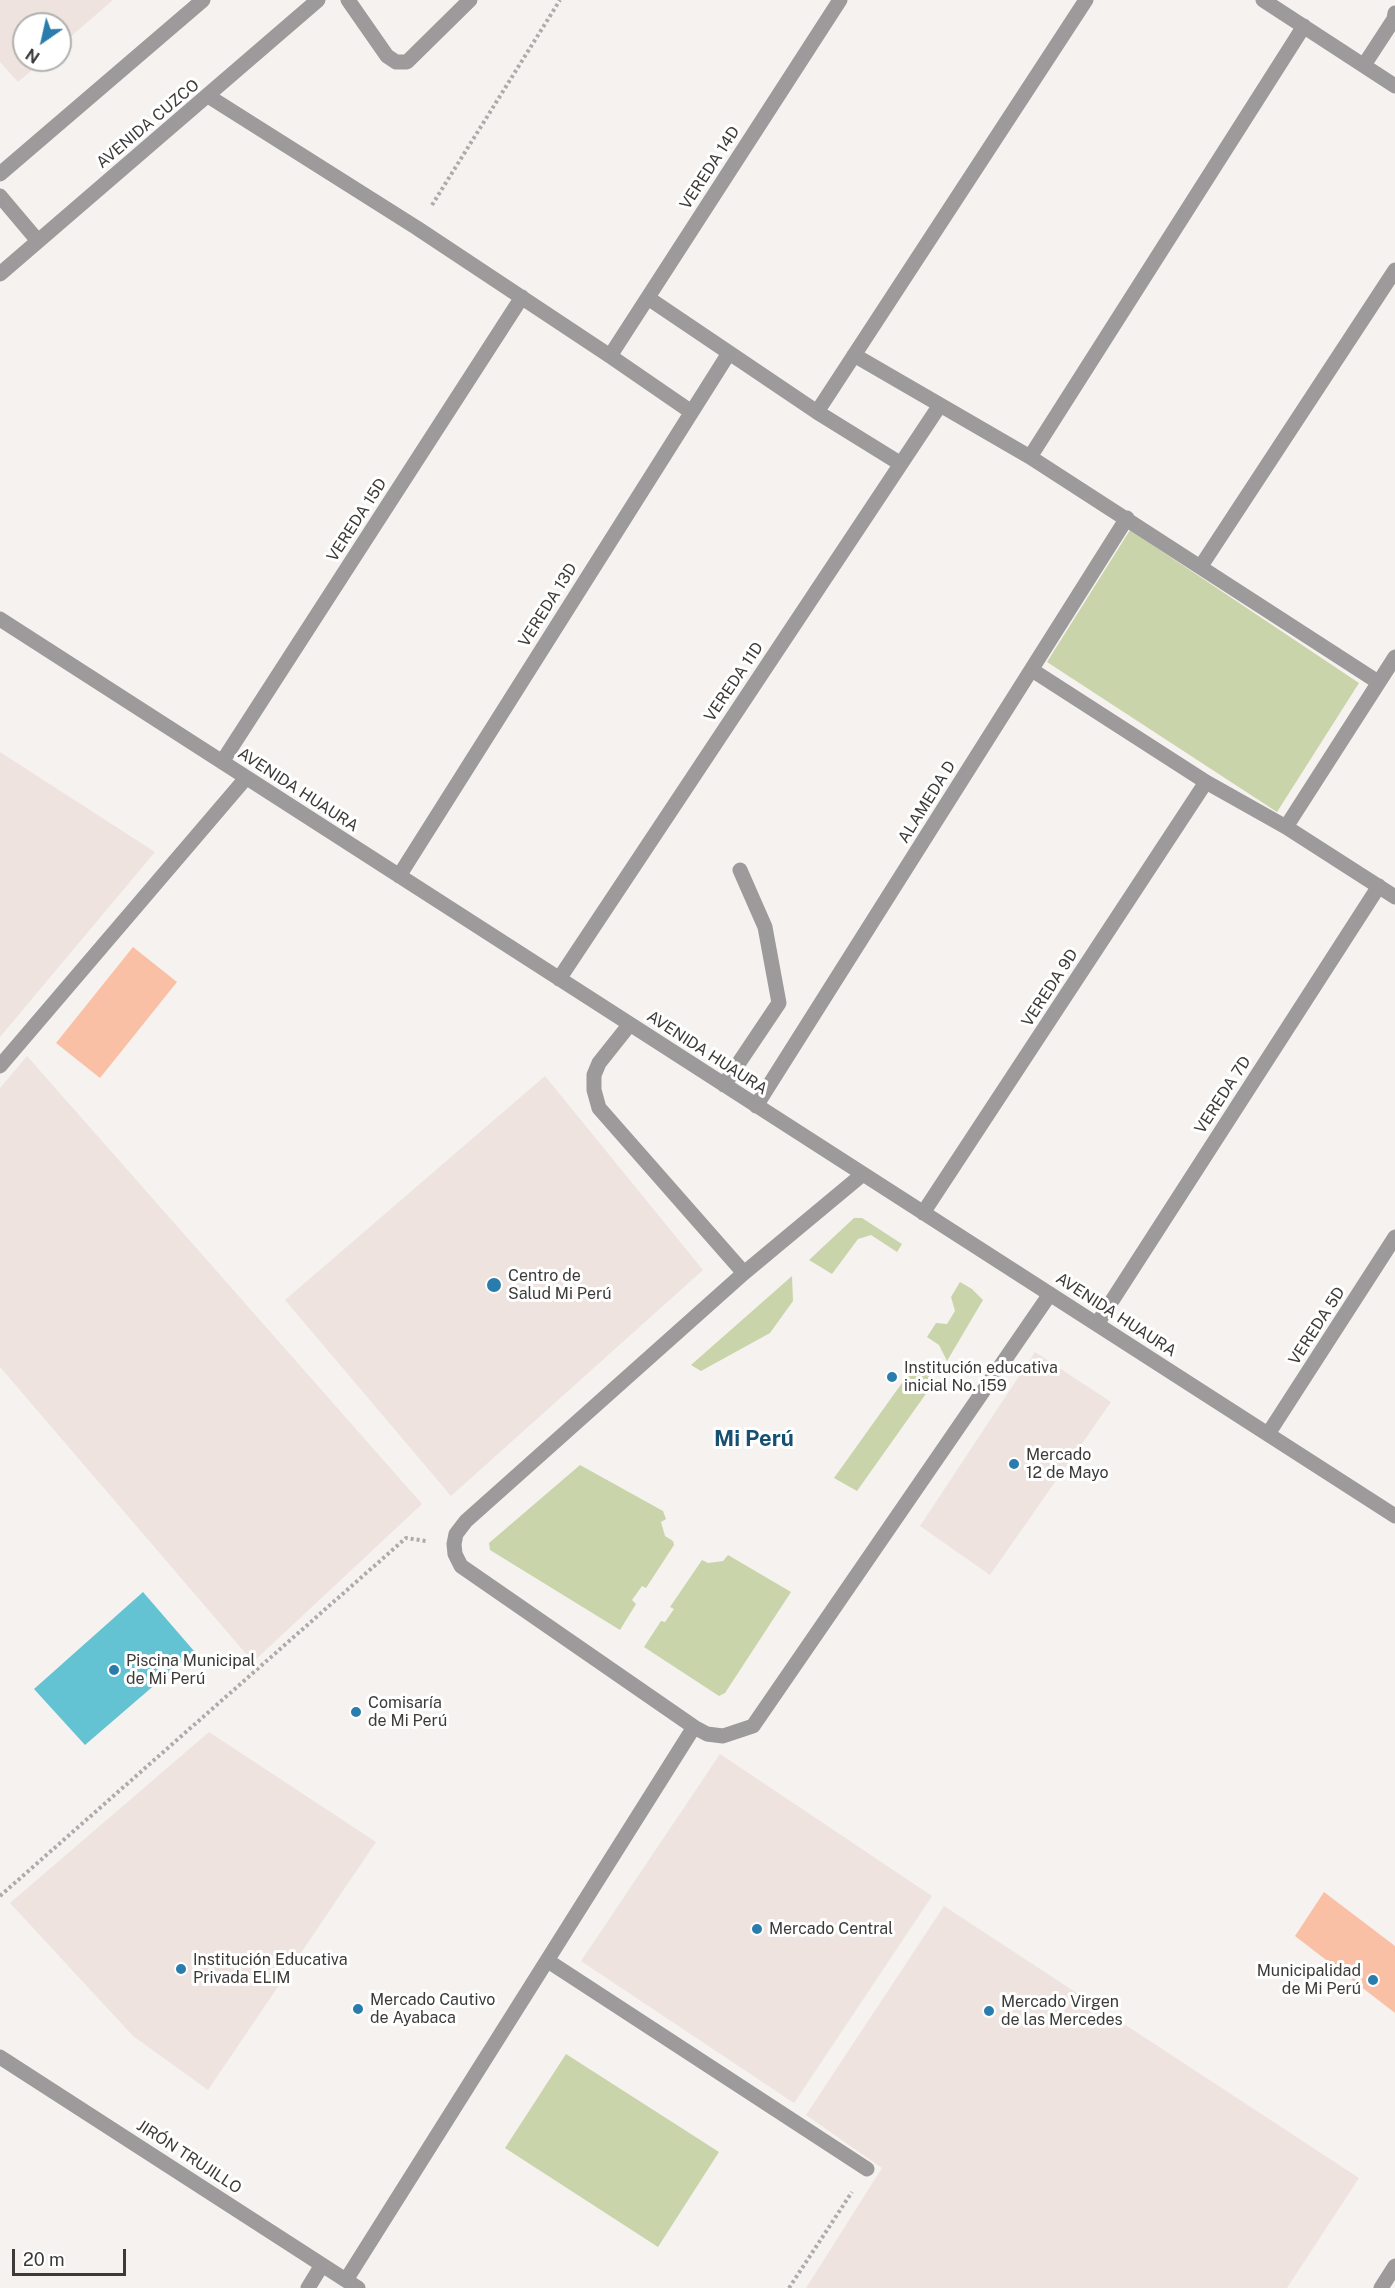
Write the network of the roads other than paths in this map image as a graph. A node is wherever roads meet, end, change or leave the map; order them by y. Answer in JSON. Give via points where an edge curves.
{"nodes":[{"id":1,"x":203,"y":0,"type":"edge"},
{"id":2,"x":318,"y":0,"type":"edge"},
{"id":3,"x":348,"y":0,"type":"edge"},
{"id":4,"x":470,"y":0,"type":"edge"},
{"id":5,"x":840,"y":0,"type":"edge"},
{"id":6,"x":1086,"y":0,"type":"edge"},
{"id":7,"x":1263,"y":0,"type":"edge"},
{"id":8,"x":1395,"y":13,"type":"edge"},
{"id":9,"x":1304,"y":26,"type":"junction"},
{"id":10,"x":1364,"y":65,"type":"junction"},
{"id":11,"x":1395,"y":86,"type":"edge"},
{"id":12,"x":208,"y":96,"type":"junction"},
{"id":13,"x":0,"y":174,"type":"edge"},
{"id":14,"x":0,"y":196,"type":"edge"},
{"id":15,"x":38,"y":241,"type":"junction"},
{"id":16,"x":1395,"y":270,"type":"edge"},
{"id":17,"x":0,"y":273,"type":"edge"},
{"id":18,"x":522,"y":297,"type":"junction"},
{"id":19,"x":648,"y":298,"type":"junction"},
{"id":20,"x":729,"y":353,"type":"junction"},
{"id":21,"x":854,"y":355,"type":"junction"},
{"id":22,"x":610,"y":356,"type":"junction"},
{"id":23,"x":940,"y":405,"type":"junction"},
{"id":24,"x":690,"y":411,"type":"junction"},
{"id":25,"x":817,"y":412,"type":"junction"},
{"id":26,"x":1030,"y":457,"type":"junction"},
{"id":27,"x":901,"y":464,"type":"junction"},
{"id":28,"x":1127,"y":518,"type":"junction"},
{"id":29,"x":1200,"y":566,"type":"junction"},
{"id":30,"x":0,"y":619,"type":"edge"},
{"id":31,"x":1395,"y":657,"type":"edge"},
{"id":32,"x":1032,"y":670,"type":"junction"},
{"id":33,"x":1378,"y":682,"type":"junction"},
{"id":34,"x":222,"y":762,"type":"junction"},
{"id":35,"x":246,"y":778,"type":"junction"},
{"id":36,"x":1206,"y":782,"type":"junction"},
{"id":37,"x":1286,"y":827,"type":"junction"},
{"id":38,"x":740,"y":870,"type":"dead end"},
{"id":39,"x":399,"y":876,"type":"junction"},
{"id":40,"x":1379,"y":886,"type":"junction"},
{"id":41,"x":1395,"y":897,"type":"edge"},
{"id":42,"x":559,"y":979,"type":"junction"},
{"id":43,"x":630,"y":1024,"type":"junction"},
{"id":44,"x":0,"y":1066,"type":"edge"},
{"id":45,"x":724,"y":1085,"type":"junction"},
{"id":46,"x":756,"y":1106,"type":"junction"},
{"id":47,"x":863,"y":1174,"type":"junction"},
{"id":48,"x":923,"y":1213,"type":"junction"},
{"id":49,"x":1395,"y":1237,"type":"edge"},
{"id":50,"x":744,"y":1273,"type":"junction"},
{"id":51,"x":1050,"y":1294,"type":"junction"},
{"id":52,"x":1097,"y":1324,"type":"junction"},
{"id":53,"x":1268,"y":1434,"type":"junction"},
{"id":54,"x":1395,"y":1516,"type":"edge"},
{"id":55,"x":694,"y":1727,"type":"junction"},
{"id":56,"x":548,"y":1961,"type":"junction"},
{"id":57,"x":0,"y":2057,"type":"edge"},
{"id":58,"x":867,"y":2169,"type":"road end"},
{"id":59,"x":322,"y":2265,"type":"junction"},
{"id":60,"x":1395,"y":2266,"type":"edge"},
{"id":61,"x":352,"y":2284,"type":"edge"},
{"id":62,"x":308,"y":2288,"type":"edge"},
{"id":63,"x":1381,"y":2288,"type":"edge"}],
"edges":[{"from":1,"to":13,"type":"street"},
{"from":2,"to":12,"type":"street","name":"AVENIDA CUZCO"},
{"from":3,"to":4,"type":"street","via":[[396,63],[407,62]]},
{"from":5,"to":19,"type":"street","name":"VEREDA 14D"},
{"from":6,"to":21,"type":"street"},
{"from":7,"to":9,"type":"street"},
{"from":8,"to":10,"type":"street"},
{"from":9,"to":10,"type":"street"},
{"from":9,"to":26,"type":"street"},
{"from":10,"to":11,"type":"street"},
{"from":12,"to":15,"type":"street","name":"AVENIDA CUZCO"},
{"from":12,"to":18,"type":"street"},
{"from":14,"to":15,"type":"street"},
{"from":15,"to":17,"type":"street","name":"AVENIDA CUZCO"},
{"from":16,"to":29,"type":"street"},
{"from":18,"to":22,"type":"street"},
{"from":18,"to":34,"type":"street","name":"VEREDA 15D"},
{"from":19,"to":20,"type":"street"},
{"from":19,"to":22,"type":"street","name":"VEREDA 14D"},
{"from":20,"to":24,"type":"street","name":"VEREDA 13D"},
{"from":20,"to":25,"type":"street"},
{"from":21,"to":23,"type":"street"},
{"from":21,"to":25,"type":"street"},
{"from":22,"to":24,"type":"street"},
{"from":23,"to":26,"type":"street"},
{"from":23,"to":27,"type":"street","name":"VEREDA 11D"},
{"from":24,"to":39,"type":"street","name":"VEREDA 13D"},
{"from":25,"to":27,"type":"street"},
{"from":26,"to":28,"type":"street"},
{"from":27,"to":42,"type":"street","name":"VEREDA 11D"},
{"from":28,"to":29,"type":"street"},
{"from":28,"to":32,"type":"street","name":"ALAMEDA D"},
{"from":29,"to":33,"type":"street"},
{"from":30,"to":34,"type":"street","name":"AVENIDA HUAURA"},
{"from":31,"to":33,"type":"street"},
{"from":32,"to":36,"type":"street"},
{"from":32,"to":46,"type":"street","name":"ALAMEDA D"},
{"from":33,"to":37,"type":"street"},
{"from":34,"to":35,"type":"street","name":"AVENIDA HUAURA"},
{"from":35,"to":39,"type":"street","name":"AVENIDA HUAURA"},
{"from":35,"to":44,"type":"street"},
{"from":36,"to":37,"type":"street"},
{"from":36,"to":48,"type":"street","name":"VEREDA 9D"},
{"from":37,"to":40,"type":"street"},
{"from":38,"to":45,"type":"street","via":[[765,927],[779,1003]]},
{"from":39,"to":42,"type":"street","name":"AVENIDA HUAURA"},
{"from":40,"to":41,"type":"street"},
{"from":40,"to":52,"type":"street","name":"VEREDA 7D"},
{"from":42,"to":43,"type":"street","name":"AVENIDA HUAURA"},
{"from":43,"to":45,"type":"street","name":"AVENIDA HUAURA"},
{"from":43,"to":50,"type":"street","via":[[599,1063],[594,1076],[599,1108]]},
{"from":45,"to":46,"type":"street","name":"AVENIDA HUAURA"},
{"from":46,"to":47,"type":"street","name":"AVENIDA HUAURA"},
{"from":47,"to":48,"type":"street","name":"AVENIDA HUAURA"},
{"from":47,"to":50,"type":"street"},
{"from":48,"to":51,"type":"street","name":"AVENIDA HUAURA"},
{"from":49,"to":53,"type":"street","name":"VEREDA 5D"},
{"from":50,"to":55,"type":"street","via":[[466,1521],[454,1544],[462,1566]]},
{"from":51,"to":52,"type":"street","name":"AVENIDA HUAURA"},
{"from":51,"to":55,"type":"street","via":[[753,1726],[723,1737]]},
{"from":52,"to":53,"type":"street","name":"AVENIDA HUAURA"},
{"from":53,"to":54,"type":"street","name":"AVENIDA HUAURA"},
{"from":55,"to":56,"type":"street"},
{"from":56,"to":58,"type":"street"},
{"from":56,"to":61,"type":"street"},
{"from":57,"to":59,"type":"street","name":"JIRÓN TRUJILLO"},
{"from":59,"to":61,"type":"street","name":"JIRÓN TRUJILLO"},
{"from":59,"to":62,"type":"street"},
{"from":60,"to":63,"type":"street"}]}
